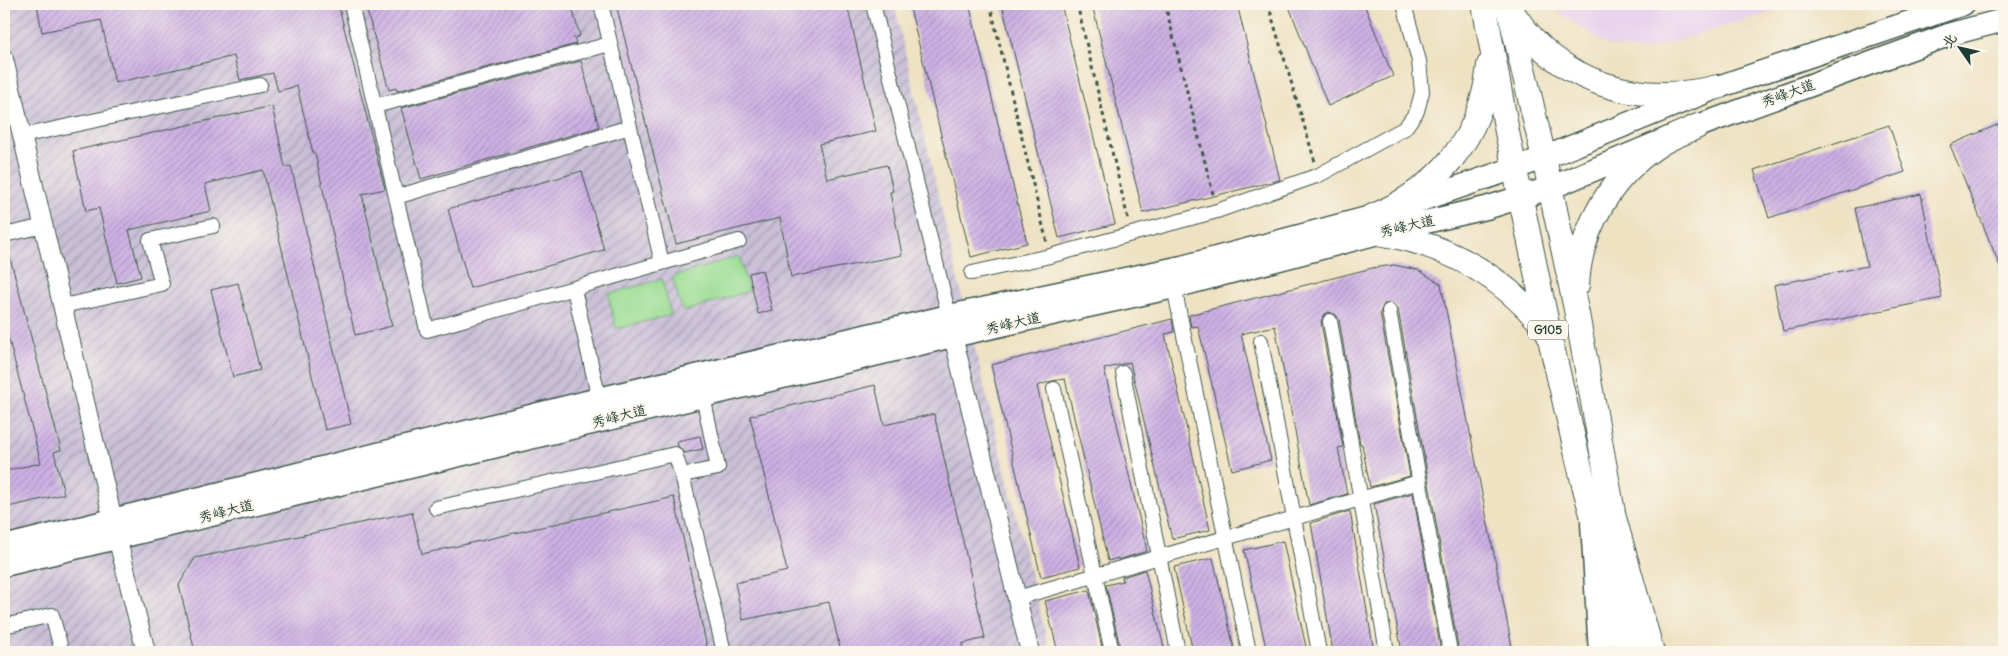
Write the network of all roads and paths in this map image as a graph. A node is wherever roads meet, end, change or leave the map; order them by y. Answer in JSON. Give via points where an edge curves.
{"nodes":[{"id":1,"x":351,"y":4,"type":"edge"},
{"id":2,"x":601,"y":4,"type":"edge"},
{"id":3,"x":873,"y":4,"type":"edge"},
{"id":4,"x":990,"y":4,"type":"edge"},
{"id":5,"x":1077,"y":4,"type":"edge"},
{"id":6,"x":1165,"y":4,"type":"edge"},
{"id":7,"x":1268,"y":4,"type":"edge"},
{"id":8,"x":1404,"y":4,"type":"edge"},
{"id":9,"x":1508,"y":4,"type":"edge"},
{"id":10,"x":1954,"y":5,"type":"edge"},
{"id":11,"x":1484,"y":8,"type":"edge"},
{"id":12,"x":2004,"y":20,"type":"edge"},
{"id":13,"x":610,"y":44,"type":"junction"},
{"id":14,"x":4,"y":59,"type":"edge"},
{"id":15,"x":260,"y":85,"type":"dead end"},
{"id":16,"x":1718,"y":87,"type":"junction"},
{"id":17,"x":375,"y":106,"type":"junction"},
{"id":18,"x":1698,"y":126,"type":"junction"},
{"id":19,"x":630,"y":127,"type":"junction"},
{"id":20,"x":22,"y":136,"type":"junction"},
{"id":21,"x":1544,"y":158,"type":"junction"},
{"id":22,"x":1514,"y":169,"type":"junction"},
{"id":23,"x":1319,"y":174,"type":"junction"},
{"id":24,"x":1550,"y":188,"type":"junction"},
{"id":25,"x":396,"y":197,"type":"junction"},
{"id":26,"x":1521,"y":197,"type":"junction"},
{"id":27,"x":1217,"y":211,"type":"junction"},
{"id":28,"x":1374,"y":225,"type":"junction"},
{"id":29,"x":44,"y":226,"type":"junction"},
{"id":30,"x":212,"y":226,"type":"dead end"},
{"id":31,"x":4,"y":235,"type":"edge"},
{"id":32,"x":1132,"y":235,"type":"junction"},
{"id":33,"x":739,"y":241,"type":"dead end"},
{"id":34,"x":1050,"y":256,"type":"junction"},
{"id":35,"x":662,"y":263,"type":"junction"},
{"id":36,"x":972,"y":273,"type":"dead end"},
{"id":37,"x":1174,"y":287,"type":"junction"},
{"id":38,"x":574,"y":289,"type":"junction"},
{"id":39,"x":63,"y":306,"type":"junction"},
{"id":40,"x":1389,"y":311,"type":"dead end"},
{"id":41,"x":1577,"y":314,"type":"junction"},
{"id":42,"x":1330,"y":321,"type":"dead end"},
{"id":43,"x":951,"y":326,"type":"junction"},
{"id":44,"x":1549,"y":334,"type":"junction"},
{"id":45,"x":1261,"y":341,"type":"dead end"},
{"id":46,"x":1123,"y":373,"type":"dead end"},
{"id":47,"x":1054,"y":389,"type":"dead end"},
{"id":48,"x":703,"y":396,"type":"junction"},
{"id":49,"x":599,"y":399,"type":"junction"},
{"id":50,"x":682,"y":475,"type":"junction"},
{"id":51,"x":1420,"y":482,"type":"junction"},
{"id":52,"x":1361,"y":499,"type":"junction"},
{"id":53,"x":436,"y":508,"type":"dead end"},
{"id":54,"x":1294,"y":518,"type":"junction"},
{"id":55,"x":1594,"y":524,"type":"junction"},
{"id":56,"x":115,"y":528,"type":"junction"},
{"id":57,"x":1226,"y":538,"type":"junction"},
{"id":58,"x":4,"y":547,"type":"edge"},
{"id":59,"x":1160,"y":557,"type":"junction"},
{"id":60,"x":4,"y":565,"type":"edge"},
{"id":61,"x":1095,"y":576,"type":"junction"},
{"id":62,"x":1017,"y":598,"type":"junction"},
{"id":63,"x":4,"y":626,"type":"edge"},
{"id":64,"x":62,"y":652,"type":"edge"},
{"id":65,"x":146,"y":652,"type":"edge"},
{"id":66,"x":724,"y":652,"type":"edge"},
{"id":67,"x":1027,"y":652,"type":"edge"},
{"id":68,"x":1112,"y":652,"type":"edge"},
{"id":69,"x":1178,"y":652,"type":"edge"},
{"id":70,"x":1249,"y":652,"type":"edge"},
{"id":71,"x":1319,"y":652,"type":"edge"},
{"id":72,"x":1387,"y":652,"type":"edge"},
{"id":73,"x":1450,"y":652,"type":"edge"},
{"id":74,"x":1602,"y":652,"type":"edge"},
{"id":75,"x":1629,"y":652,"type":"edge"},
{"id":76,"x":1652,"y":652,"type":"edge"}],
"edges":[{"from":1,"to":17,"type":"street"},
{"from":2,"to":13,"type":"street"},
{"from":3,"to":43,"type":"street"},
{"from":4,"to":34,"type":"path"},
{"from":5,"to":32,"type":"path"},
{"from":6,"to":27,"type":"path"},
{"from":7,"to":23,"type":"path"},
{"from":8,"to":23,"type":"street","via":[[1419,61],[1422,92],[1417,111],[1406,128]]},
{"from":9,"to":16,"type":"highway","via":[[1531,37],[1546,51],[1597,82],[1657,95]]},
{"from":9,"to":21,"type":"highway","number":"G105"},
{"from":10,"to":16,"type":"main road","name":"秀峰大道"},
{"from":11,"to":22,"type":"highway","number":"G105"},
{"from":11,"to":28,"type":"highway","via":[[1489,42],[1488,78],[1483,100],[1466,140],[1445,168],[1425,187]]},
{"from":12,"to":18,"type":"main road","name":"秀峰大道","via":[[1951,34]]},
{"from":13,"to":17,"type":"street"},
{"from":13,"to":19,"type":"street"},
{"from":14,"to":20,"type":"street"},
{"from":15,"to":20,"type":"street"},
{"from":16,"to":21,"type":"main road","name":"秀峰大道"},
{"from":17,"to":25,"type":"street"},
{"from":18,"to":24,"type":"main road","name":"秀峰大道"},
{"from":18,"to":41,"type":"highway","via":[[1661,143],[1645,155],[1629,168],[1604,200],[1580,255]]},
{"from":19,"to":25,"type":"street"},
{"from":19,"to":35,"type":"street"},
{"from":20,"to":29,"type":"street"},
{"from":21,"to":22,"type":"main road","name":"秀峰大道"},
{"from":21,"to":24,"type":"highway","number":"G105"},
{"from":22,"to":26,"type":"highway","number":"G105"},
{"from":22,"to":28,"type":"main road","name":"秀峰大道"},
{"from":23,"to":27,"type":"street"},
{"from":24,"to":26,"type":"main road","name":"秀峰大道"},
{"from":24,"to":41,"type":"highway","number":"G105"},
{"from":25,"to":38,"type":"street","via":[[427,330]]},
{"from":26,"to":28,"type":"main road","name":"秀峰大道","via":[[1486,208]]},
{"from":26,"to":44,"type":"highway","number":"G105"},
{"from":27,"to":32,"type":"street"},
{"from":28,"to":37,"type":"main road","name":"秀峰大道"},
{"from":28,"to":43,"type":"main road","name":"秀峰大道","via":[[1182,267]]},
{"from":28,"to":44,"type":"highway","via":[[1425,243],[1488,274],[1536,317]]},
{"from":29,"to":31,"type":"street"},
{"from":29,"to":39,"type":"street"},
{"from":30,"to":39,"type":"street","via":[[150,240],[162,284]]},
{"from":32,"to":34,"type":"street"},
{"from":33,"to":35,"type":"street"},
{"from":34,"to":36,"type":"street"},
{"from":35,"to":38,"type":"street"},
{"from":37,"to":43,"type":"main road","name":"秀峰大道"},
{"from":37,"to":57,"type":"street"},
{"from":38,"to":49,"type":"street"},
{"from":39,"to":56,"type":"street"},
{"from":40,"to":51,"type":"street"},
{"from":41,"to":76,"type":"highway","number":"G105","via":[[1614,518]]},
{"from":42,"to":52,"type":"street"},
{"from":43,"to":48,"type":"main road","name":"秀峰大道"},
{"from":43,"to":49,"type":"main road","name":"秀峰大道"},
{"from":43,"to":62,"type":"street"},
{"from":44,"to":55,"type":"highway","number":"G105"},
{"from":45,"to":54,"type":"street"},
{"from":46,"to":59,"type":"street"},
{"from":47,"to":61,"type":"street"},
{"from":48,"to":50,"type":"street","via":[[718,468]]},
{"from":48,"to":56,"type":"main road","name":"秀峰大道"},
{"from":49,"to":56,"type":"main road","name":"秀峰大道"},
{"from":50,"to":53,"type":"street","via":[[675,454]]},
{"from":50,"to":66,"type":"street"},
{"from":51,"to":52,"type":"street"},
{"from":51,"to":73,"type":"street"},
{"from":52,"to":54,"type":"street"},
{"from":52,"to":72,"type":"street"},
{"from":54,"to":57,"type":"street"},
{"from":54,"to":71,"type":"street"},
{"from":55,"to":74,"type":"highway"},
{"from":55,"to":75,"type":"highway","number":"G105"},
{"from":56,"to":58,"type":"main road","name":"秀峰大道"},
{"from":56,"to":60,"type":"main road","name":"秀峰大道"},
{"from":56,"to":65,"type":"street"},
{"from":57,"to":59,"type":"street"},
{"from":57,"to":70,"type":"street"},
{"from":59,"to":61,"type":"street"},
{"from":59,"to":69,"type":"street"},
{"from":61,"to":62,"type":"street"},
{"from":61,"to":68,"type":"street"},
{"from":62,"to":67,"type":"street"},
{"from":63,"to":64,"type":"street","via":[[52,614]]}]}
